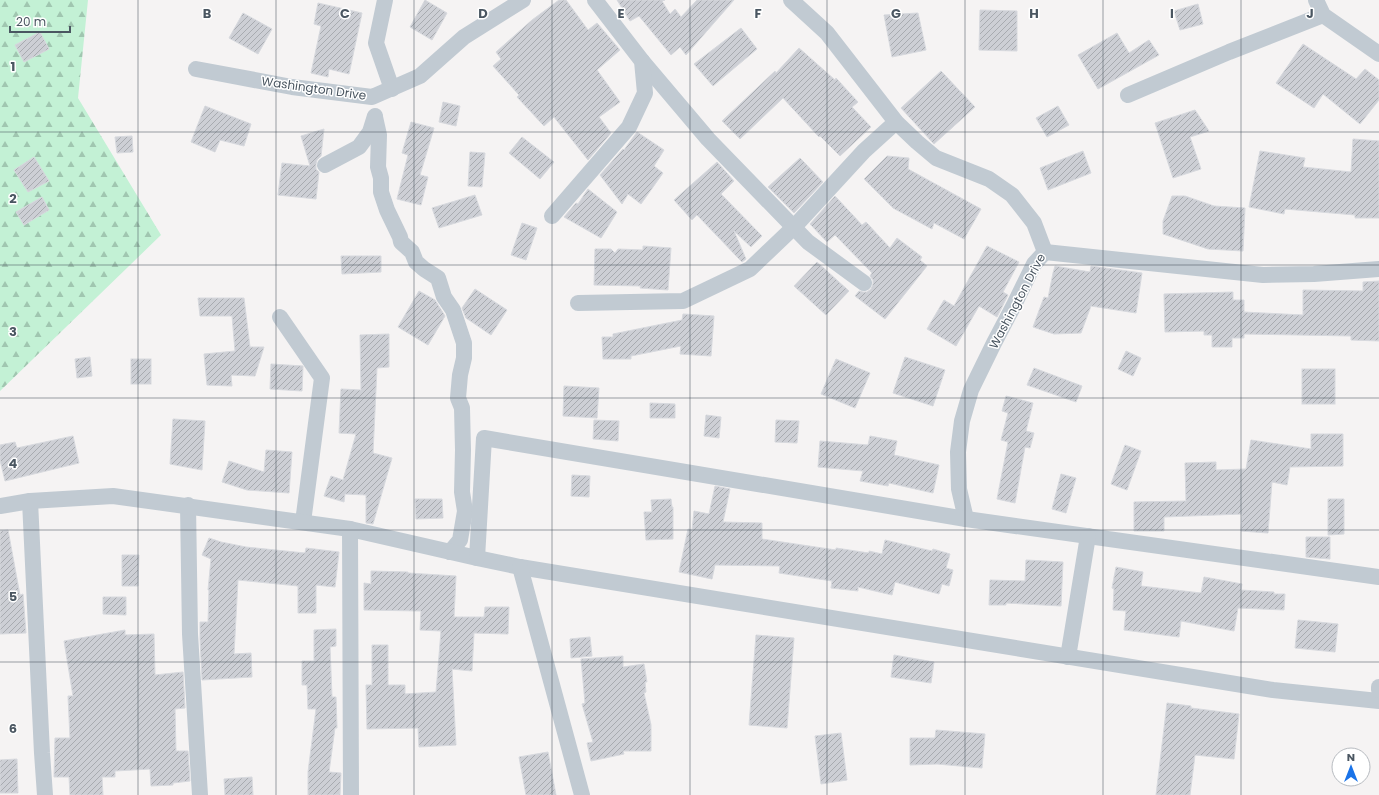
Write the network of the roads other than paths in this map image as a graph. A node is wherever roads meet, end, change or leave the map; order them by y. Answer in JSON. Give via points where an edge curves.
{"nodes":[{"id":1,"x":385,"y":0,"type":"edge"},
{"id":2,"x":523,"y":0,"type":"edge"},
{"id":3,"x":595,"y":0,"type":"edge"},
{"id":4,"x":791,"y":0,"type":"edge"},
{"id":5,"x":1316,"y":0,"type":"edge"},
{"id":6,"x":1324,"y":15,"type":"junction"},
{"id":7,"x":1379,"y":54,"type":"edge"},
{"id":8,"x":642,"y":61,"type":"junction"},
{"id":9,"x":196,"y":69,"type":"dead end"},
{"id":10,"x":392,"y":89,"type":"junction"},
{"id":11,"x":1128,"y":95,"type":"dead end"},
{"id":12,"x":372,"y":97,"type":"junction"},
{"id":13,"x":375,"y":117,"type":"junction"},
{"id":14,"x":896,"y":122,"type":"junction"},
{"id":15,"x":325,"y":165,"type":"dead end"},
{"id":16,"x":552,"y":216,"type":"dead end"},
{"id":17,"x":794,"y":227,"type":"junction"},
{"id":18,"x":1045,"y":252,"type":"junction"},
{"id":19,"x":1379,"y":269,"type":"edge"},
{"id":20,"x":864,"y":283,"type":"dead end"},
{"id":21,"x":578,"y":303,"type":"dead end"},
{"id":22,"x":280,"y":317,"type":"dead end"},
{"id":23,"x":462,"y":426,"type":"junction"},
{"id":24,"x":484,"y":438,"type":"junction"},
{"id":25,"x":463,"y":445,"type":"junction"},
{"id":26,"x":30,"y":501,"type":"junction"},
{"id":27,"x":0,"y":506,"type":"edge"},
{"id":28,"x":188,"y":506,"type":"junction"},
{"id":29,"x":966,"y":519,"type":"junction"},
{"id":30,"x":303,"y":522,"type":"junction"},
{"id":31,"x":350,"y":529,"type":"junction"},
{"id":32,"x":463,"y":530,"type":"junction"},
{"id":33,"x":1088,"y":536,"type":"junction"},
{"id":34,"x":450,"y":552,"type":"junction"},
{"id":35,"x":477,"y":558,"type":"junction"},
{"id":36,"x":520,"y":567,"type":"junction"},
{"id":37,"x":1379,"y":577,"type":"edge"},
{"id":38,"x":1068,"y":657,"type":"junction"},
{"id":39,"x":1379,"y":701,"type":"edge"},
{"id":40,"x":45,"y":795,"type":"edge"},
{"id":41,"x":200,"y":795,"type":"edge"},
{"id":42,"x":351,"y":795,"type":"edge"},
{"id":43,"x":582,"y":795,"type":"edge"}],
"edges":[{"from":1,"to":10,"type":"street","via":[[376,43]]},
{"from":2,"to":10,"type":"street","name":"Washington Drive","via":[[464,37],[420,76]]},
{"from":3,"to":8,"type":"street"},
{"from":4,"to":14,"type":"street","name":"Washington Drive","via":[[827,33]]},
{"from":5,"to":6,"type":"street"},
{"from":6,"to":7,"type":"street"},
{"from":6,"to":11,"type":"street"},
{"from":8,"to":16,"type":"street","via":[[645,93],[629,127]]},
{"from":8,"to":17,"type":"street","via":[[708,139]]},
{"from":9,"to":12,"type":"street","name":"Washington Drive","via":[[292,87]]},
{"from":10,"to":12,"type":"street","name":"Washington Drive"},
{"from":12,"to":13,"type":"street"},
{"from":13,"to":15,"type":"street","via":[[370,132],[359,147]]},
{"from":13,"to":23,"type":"street","via":[[379,135],[378,167],[381,192],[387,210],[401,242],[412,252],[416,262],[424,270],[438,278],[444,297],[453,310],[464,343],[458,398],[462,408]]},
{"from":14,"to":17,"type":"street","via":[[864,151]]},
{"from":14,"to":18,"type":"street","name":"Washington Drive","via":[[936,158],[989,179],[1012,195],[1034,223]]},
{"from":17,"to":20,"type":"street","via":[[808,242]]},
{"from":17,"to":21,"type":"street","via":[[750,270],[683,301]]},
{"from":18,"to":19,"type":"street","via":[[1264,275]]},
{"from":18,"to":29,"type":"street","name":"Washington Drive","via":[[1034,264],[971,390],[962,421],[958,452],[959,489]]},
{"from":22,"to":30,"type":"street","via":[[322,378]]},
{"from":23,"to":24,"type":"street"},
{"from":23,"to":25,"type":"street"},
{"from":24,"to":25,"type":"street"},
{"from":24,"to":29,"type":"street"},
{"from":24,"to":35,"type":"street"},
{"from":25,"to":32,"type":"street"},
{"from":26,"to":27,"type":"street"},
{"from":26,"to":28,"type":"street","via":[[113,496]]},
{"from":26,"to":40,"type":"street"},
{"from":28,"to":30,"type":"street"},
{"from":28,"to":41,"type":"street","via":[[190,634]]},
{"from":29,"to":33,"type":"street"},
{"from":30,"to":31,"type":"street"},
{"from":31,"to":34,"type":"street"},
{"from":31,"to":42,"type":"street"},
{"from":32,"to":34,"type":"street","via":[[460,540]]},
{"from":32,"to":35,"type":"street","via":[[473,540]]},
{"from":33,"to":37,"type":"street"},
{"from":33,"to":38,"type":"street"},
{"from":34,"to":35,"type":"street"},
{"from":35,"to":36,"type":"street"},
{"from":36,"to":38,"type":"street"},
{"from":36,"to":43,"type":"street"},
{"from":38,"to":39,"type":"street","via":[[1273,690]]}]}
